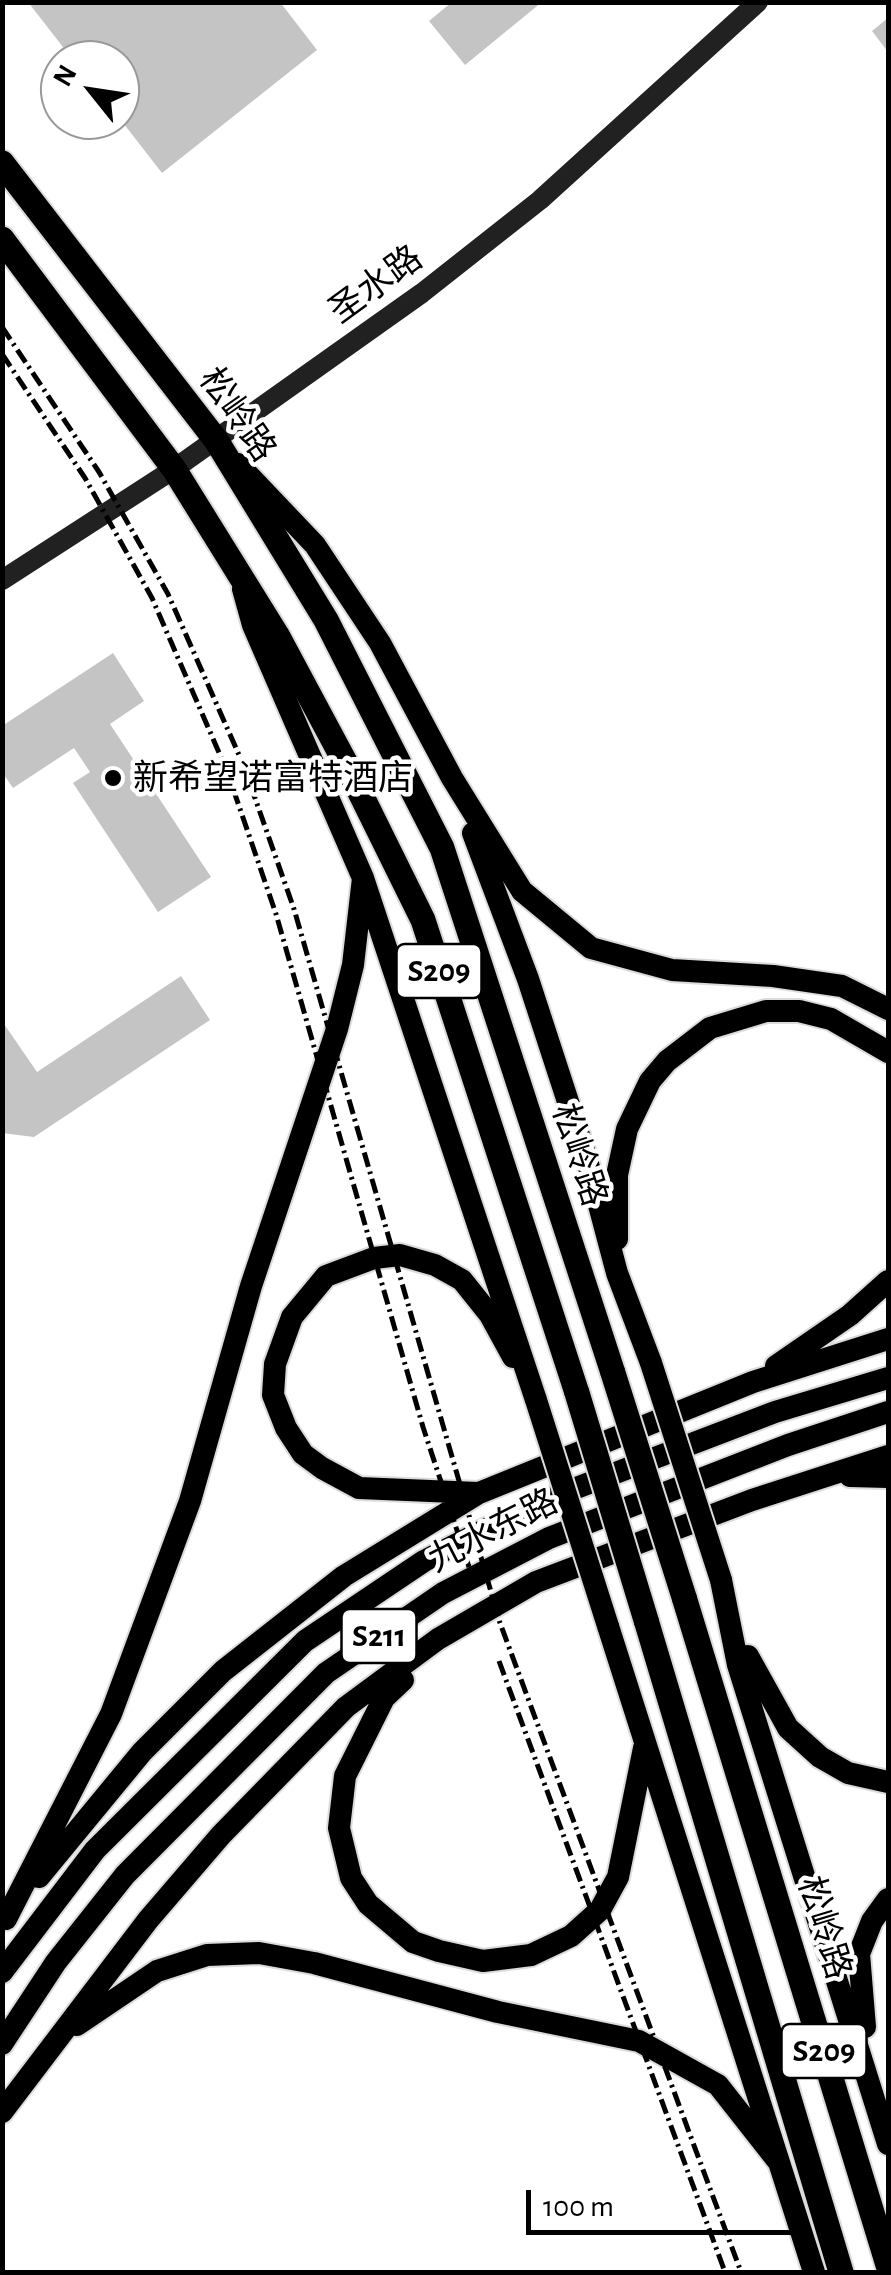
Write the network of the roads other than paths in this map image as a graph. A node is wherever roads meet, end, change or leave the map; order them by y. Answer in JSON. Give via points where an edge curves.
{"nodes":[{"id":1,"x":758,"y":2,"type":"edge"},
{"id":2,"x":2,"y":163,"type":"edge"},
{"id":3,"x":2,"y":239,"type":"edge"},
{"id":4,"x":216,"y":440,"type":"junction"},
{"id":5,"x":174,"y":469,"type":"junction"},
{"id":6,"x":240,"y":576,"type":"junction"},
{"id":7,"x":2,"y":580,"type":"edge"},
{"id":8,"x":452,"y":778,"type":"junction"},
{"id":9,"x":364,"y":878,"type":"junction"},
{"id":10,"x":888,"y":1009,"type":"edge"},
{"id":11,"x":888,"y":1052,"type":"edge"},
{"id":12,"x":617,"y":1272,"type":"junction"},
{"id":13,"x":888,"y":1281,"type":"edge"},
{"id":14,"x":888,"y":1338,"type":"edge"},
{"id":15,"x":888,"y":1378,"type":"edge"},
{"id":16,"x":753,"y":1382,"type":"junction"},
{"id":17,"x":536,"y":1400,"type":"junction"},
{"id":18,"x":888,"y":1412,"type":"edge"},
{"id":19,"x":888,"y":1456,"type":"edge"},
{"id":20,"x":888,"y":1477,"type":"edge"},
{"id":21,"x":817,"y":1482,"type":"junction"},
{"id":22,"x":479,"y":1492,"type":"junction"},
{"id":23,"x":730,"y":1617,"type":"junction"},
{"id":24,"x":463,"y":1623,"type":"junction"},
{"id":25,"x":644,"y":1748,"type":"junction"},
{"id":26,"x":888,"y":1782,"type":"edge"},
{"id":27,"x":888,"y":1899,"type":"edge"},
{"id":28,"x":4,"y":1921,"type":"edge"},
{"id":29,"x":2,"y":1972,"type":"edge"},
{"id":30,"x":58,"y":2039,"type":"junction"},
{"id":31,"x":2,"y":2044,"type":"edge"},
{"id":32,"x":871,"y":2080,"type":"junction"},
{"id":33,"x":2,"y":2112,"type":"edge"},
{"id":34,"x":888,"y":2144,"type":"edge"},
{"id":35,"x":778,"y":2160,"type":"junction"},
{"id":36,"x":888,"y":2265,"type":"edge"},
{"id":37,"x":814,"y":2272,"type":"edge"},
{"id":38,"x":841,"y":2272,"type":"edge"}],
"edges":[{"from":1,"to":4,"type":"street","name":"圣水路","via":[[540,200]]},
{"from":2,"to":4,"type":"highway","name":"松岭路","number":"S209"},
{"from":3,"to":5,"type":"highway","number":"S209"},
{"from":4,"to":5,"type":"street","name":"圣水路"},
{"from":4,"to":8,"type":"main road","via":[[315,545],[380,642]]},
{"from":4,"to":36,"type":"highway","name":"松岭路","number":"S209","bridge":true,"via":[[326,620],[442,848],[684,1597]]},
{"from":5,"to":6,"type":"highway","number":"S209"},
{"from":5,"to":7,"type":"street","name":"圣水路"},
{"from":6,"to":9,"type":"main road","via":[[252,625]]},
{"from":6,"to":38,"type":"highway","number":"S209","bridge":true,"via":[[345,762],[422,920],[577,1393]]},
{"from":8,"to":10,"type":"main road","via":[[522,891],[591,948],[672,970],[842,986]]},
{"from":8,"to":12,"type":"main road","via":[[528,979]]},
{"from":9,"to":17,"type":"main road"},
{"from":9,"to":28,"type":"main road","via":[[336,1029],[250,1286],[184,1518],[111,1714]]},
{"from":11,"to":12,"type":"main road","via":[[832,1019],[798,1012],[732,1020],[687,1044],[650,1081],[627,1129],[617,1175]]},
{"from":12,"to":23,"type":"main road","bridge":true},
{"from":13,"to":16,"type":"main road","via":[[850,1316]]},
{"from":14,"to":16,"type":"main road"},
{"from":15,"to":29,"type":"main road","name":"九水东路","number":"S211","via":[[775,1412],[537,1503],[424,1562],[305,1641],[95,1850]]},
{"from":16,"to":22,"type":"main road"},
{"from":17,"to":22,"type":"main road","via":[[490,1314],[462,1280],[435,1265],[400,1255],[374,1258],[326,1276],[292,1317],[275,1364],[273,1394],[303,1454],[359,1488]]},
{"from":17,"to":25,"type":"main road","bridge":true},
{"from":18,"to":31,"type":"main road","name":"九水东路","number":"S211","via":[[549,1538],[443,1593],[326,1672],[125,1875]]},
{"from":19,"to":21,"type":"main road"},
{"from":20,"to":21,"type":"main road"},
{"from":21,"to":24,"type":"main road","via":[[536,1582]]},
{"from":22,"to":28,"type":"main road","via":[[344,1576],[223,1671],[142,1752]]},
{"from":23,"to":26,"type":"main road","via":[[788,1728],[848,1773]]},
{"from":23,"to":32,"type":"main road","via":[[738,1665]]},
{"from":24,"to":25,"type":"main road","via":[[384,1698],[345,1776],[339,1828],[351,1878],[386,1924],[412,1942],[484,1962],[531,1955],[571,1936],[600,1910],[618,1877]]},
{"from":24,"to":30,"type":"main road","via":[[346,1707],[221,1835]]},
{"from":25,"to":35,"type":"main road"},
{"from":27,"to":32,"type":"main road","via":[[860,1954]]},
{"from":30,"to":33,"type":"main road"},
{"from":30,"to":35,"type":"main road","via":[[157,1971],[207,1955],[277,1956],[639,2041],[718,2086]]},
{"from":32,"to":34,"type":"main road"},
{"from":35,"to":37,"type":"main road"}]}
